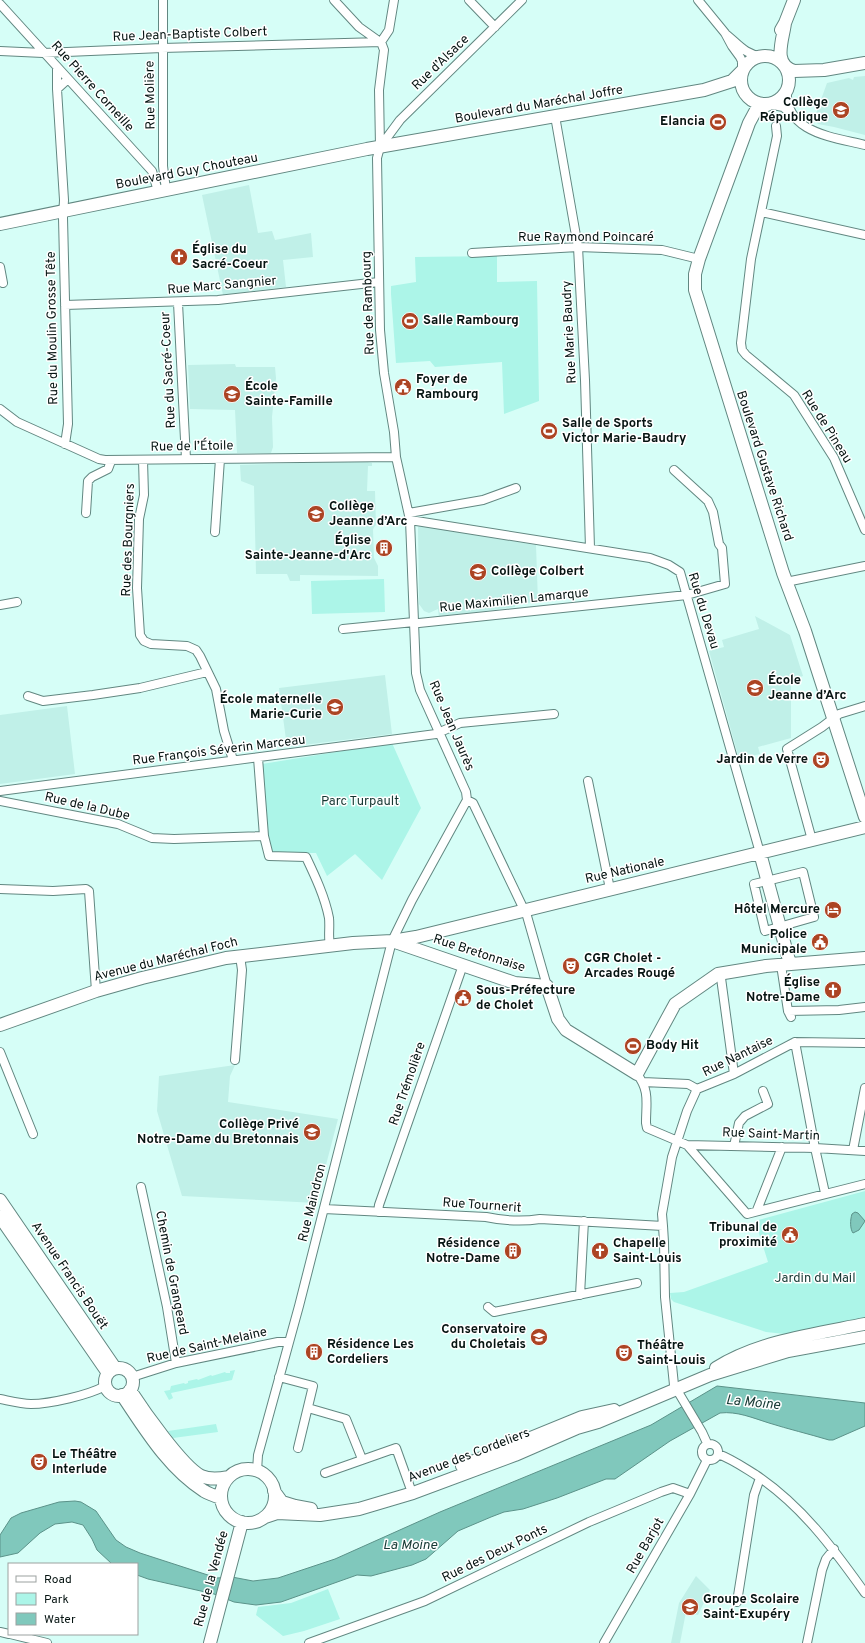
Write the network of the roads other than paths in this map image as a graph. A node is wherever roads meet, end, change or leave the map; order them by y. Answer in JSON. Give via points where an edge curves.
{"nodes":[{"id":1,"x":163,"y":0,"type":"edge"},
{"id":2,"x":334,"y":0,"type":"edge"},
{"id":3,"x":394,"y":0,"type":"edge"},
{"id":4,"x":469,"y":0,"type":"edge"},
{"id":5,"x":522,"y":0,"type":"edge"},
{"id":6,"x":698,"y":0,"type":"edge"},
{"id":7,"x":794,"y":0,"type":"edge"},
{"id":8,"x":0,"y":4,"type":"edge"},
{"id":9,"x":785,"y":23,"type":"junction"},
{"id":10,"x":495,"y":27,"type":"junction"},
{"id":11,"x":725,"y":33,"type":"junction"},
{"id":12,"x":380,"y":42,"type":"junction"},
{"id":13,"x":162,"y":48,"type":"junction"},
{"id":14,"x":0,"y":51,"type":"edge"},
{"id":15,"x":43,"y":53,"type":"junction"},
{"id":16,"x":761,"y":56,"type":"junction"},
{"id":17,"x":865,"y":63,"type":"edge"},
{"id":18,"x":783,"y":64,"type":"junction"},
{"id":19,"x":57,"y":67,"type":"junction"},
{"id":20,"x":742,"y":70,"type":"junction"},
{"id":21,"x":824,"y":70,"type":"junction"},
{"id":22,"x":68,"y":79,"type":"junction"},
{"id":23,"x":787,"y":88,"type":"junction"},
{"id":24,"x":57,"y":89,"type":"junction"},
{"id":25,"x":704,"y":90,"type":"junction"},
{"id":26,"x":746,"y":96,"type":"junction"},
{"id":27,"x":769,"y":104,"type":"junction"},
{"id":28,"x":555,"y":116,"type":"junction"},
{"id":29,"x":794,"y":116,"type":"junction"},
{"id":30,"x":749,"y":123,"type":"junction"},
{"id":31,"x":776,"y":126,"type":"dead end"},
{"id":32,"x":865,"y":145,"type":"edge"},
{"id":33,"x":380,"y":147,"type":"junction"},
{"id":34,"x":163,"y":166,"type":"junction"},
{"id":35,"x":152,"y":171,"type":"junction"},
{"id":36,"x":162,"y":190,"type":"junction"},
{"id":37,"x":63,"y":211,"type":"junction"},
{"id":38,"x":761,"y":212,"type":"junction"},
{"id":39,"x":0,"y":224,"type":"edge"},
{"id":40,"x":865,"y":234,"type":"edge"},
{"id":41,"x":578,"y":247,"type":"junction"},
{"id":42,"x":472,"y":252,"type":"dead end"},
{"id":43,"x":699,"y":259,"type":"junction"},
{"id":44,"x":0,"y":267,"type":"edge"},
{"id":45,"x":379,"y":282,"type":"junction"},
{"id":46,"x":3,"y":283,"type":"dead end"},
{"id":47,"x":178,"y":303,"type":"junction"},
{"id":48,"x":65,"y":305,"type":"junction"},
{"id":49,"x":1,"y":412,"type":"edge"},
{"id":50,"x":65,"y":444,"type":"junction"},
{"id":51,"x":396,"y":458,"type":"junction"},
{"id":52,"x":186,"y":459,"type":"junction"},
{"id":53,"x":220,"y":459,"type":"junction"},
{"id":54,"x":143,"y":460,"type":"junction"},
{"id":55,"x":111,"y":461,"type":"junction"},
{"id":56,"x":674,"y":470,"type":"dead end"},
{"id":57,"x":516,"y":488,"type":"dead end"},
{"id":58,"x":86,"y":513,"type":"dead end"},
{"id":59,"x":410,"y":516,"type":"junction"},
{"id":60,"x":865,"y":530,"type":"edge"},
{"id":61,"x":215,"y":532,"type":"dead end"},
{"id":62,"x":590,"y":548,"type":"junction"},
{"id":63,"x":865,"y":566,"type":"edge"},
{"id":64,"x":786,"y":582,"type":"junction"},
{"id":65,"x":687,"y":595,"type":"junction"},
{"id":66,"x":17,"y":602,"type":"dead end"},
{"id":67,"x":0,"y":605,"type":"edge"},
{"id":68,"x":414,"y":622,"type":"junction"},
{"id":69,"x":343,"y":628,"type":"dead end"},
{"id":70,"x":208,"y":672,"type":"junction"},
{"id":71,"x":28,"y":696,"type":"dead end"},
{"id":72,"x":865,"y":706,"type":"edge"},
{"id":73,"x":554,"y":714,"type":"dead end"},
{"id":74,"x":833,"y":718,"type":"junction"},
{"id":75,"x":440,"y":733,"type":"junction"},
{"id":76,"x":258,"y":758,"type":"junction"},
{"id":77,"x":233,"y":760,"type":"junction"},
{"id":78,"x":588,"y":781,"type":"dead end"},
{"id":79,"x":0,"y":791,"type":"edge"},
{"id":80,"x":467,"y":800,"type":"junction"},
{"id":81,"x":0,"y":801,"type":"edge"},
{"id":82,"x":865,"y":817,"type":"edge"},
{"id":83,"x":865,"y":827,"type":"edge"},
{"id":84,"x":264,"y":836,"type":"junction"},
{"id":85,"x":812,"y":840,"type":"junction"},
{"id":86,"x":760,"y":853,"type":"junction"},
{"id":87,"x":768,"y":881,"type":"junction"},
{"id":88,"x":0,"y":889,"type":"edge"},
{"id":89,"x":610,"y":889,"type":"junction"},
{"id":90,"x":524,"y":910,"type":"junction"},
{"id":91,"x":780,"y":927,"type":"junction"},
{"id":92,"x":392,"y":941,"type":"junction"},
{"id":93,"x":330,"y":946,"type":"junction"},
{"id":94,"x":240,"y":956,"type":"junction"},
{"id":95,"x":865,"y":958,"type":"edge"},
{"id":96,"x":462,"y":965,"type":"junction"},
{"id":97,"x":786,"y":965,"type":"junction"},
{"id":98,"x":718,"y":974,"type":"junction"},
{"id":99,"x":547,"y":986,"type":"junction"},
{"id":100,"x":96,"y":991,"type":"junction"},
{"id":101,"x":865,"y":1007,"type":"edge"},
{"id":102,"x":0,"y":1024,"type":"edge"},
{"id":103,"x":795,"y":1042,"type":"junction"},
{"id":104,"x":865,"y":1043,"type":"edge"},
{"id":105,"x":0,"y":1052,"type":"edge"},
{"id":106,"x":235,"y":1060,"type":"dead end"},
{"id":107,"x":734,"y":1074,"type":"junction"},
{"id":108,"x":640,"y":1078,"type":"junction"},
{"id":109,"x":865,"y":1088,"type":"edge"},
{"id":110,"x":697,"y":1089,"type":"junction"},
{"id":111,"x":763,"y":1091,"type":"dead end"},
{"id":112,"x":33,"y":1134,"type":"dead end"},
{"id":113,"x":677,"y":1141,"type":"junction"},
{"id":114,"x":686,"y":1145,"type":"junction"},
{"id":115,"x":734,"y":1146,"type":"junction"},
{"id":116,"x":782,"y":1147,"type":"junction"},
{"id":117,"x":815,"y":1148,"type":"junction"},
{"id":118,"x":853,"y":1150,"type":"junction"},
{"id":119,"x":865,"y":1151,"type":"edge"},
{"id":120,"x":865,"y":1184,"type":"edge"},
{"id":121,"x":141,"y":1187,"type":"dead end"},
{"id":122,"x":825,"y":1193,"type":"junction"},
{"id":123,"x":0,"y":1200,"type":"edge"},
{"id":124,"x":324,"y":1209,"type":"junction"},
{"id":125,"x":757,"y":1210,"type":"junction"},
{"id":126,"x":378,"y":1212,"type":"junction"},
{"id":127,"x":0,"y":1217,"type":"edge"},
{"id":128,"x":584,"y":1221,"type":"junction"},
{"id":129,"x":663,"y":1226,"type":"junction"},
{"id":130,"x":637,"y":1283,"type":"dead end"},
{"id":131,"x":580,"y":1295,"type":"junction"},
{"id":132,"x":488,"y":1307,"type":"dead end"},
{"id":133,"x":865,"y":1324,"type":"edge"},
{"id":134,"x":865,"y":1337,"type":"edge"},
{"id":135,"x":289,"y":1342,"type":"junction"},
{"id":136,"x":176,"y":1363,"type":"junction"},
{"id":137,"x":112,"y":1371,"type":"junction"},
{"id":138,"x":279,"y":1377,"type":"junction"},
{"id":139,"x":132,"y":1378,"type":"junction"},
{"id":140,"x":105,"y":1386,"type":"junction"},
{"id":141,"x":677,"y":1391,"type":"junction"},
{"id":142,"x":126,"y":1393,"type":"junction"},
{"id":143,"x":0,"y":1399,"type":"edge"},
{"id":144,"x":308,"y":1408,"type":"junction"},
{"id":145,"x":707,"y":1444,"type":"junction"},
{"id":146,"x":298,"y":1448,"type":"dead end"},
{"id":147,"x":718,"y":1454,"type":"junction"},
{"id":148,"x":362,"y":1459,"type":"junction"},
{"id":149,"x":707,"y":1460,"type":"junction"},
{"id":150,"x":257,"y":1471,"type":"junction"},
{"id":151,"x":325,"y":1473,"type":"dead end"},
{"id":152,"x":228,"y":1477,"type":"junction"},
{"id":153,"x":760,"y":1478,"type":"junction"},
{"id":154,"x":410,"y":1487,"type":"junction"},
{"id":155,"x":274,"y":1491,"type":"junction"},
{"id":156,"x":690,"y":1494,"type":"junction"},
{"id":157,"x":221,"y":1498,"type":"junction"},
{"id":158,"x":265,"y":1517,"type":"junction"},
{"id":159,"x":242,"y":1522,"type":"junction"},
{"id":160,"x":834,"y":1549,"type":"junction"},
{"id":161,"x":865,"y":1593,"type":"edge"},
{"id":162,"x":737,"y":1602,"type":"dead end"},
{"id":163,"x":13,"y":1635,"type":"edge"},
{"id":164,"x":47,"y":1643,"type":"edge"},
{"id":165,"x":210,"y":1643,"type":"edge"},
{"id":166,"x":308,"y":1643,"type":"edge"},
{"id":167,"x":604,"y":1643,"type":"edge"},
{"id":168,"x":807,"y":1643,"type":"edge"}],
"edges":[{"from":1,"to":13,"type":"street","name":"Rue Molière"},
{"from":2,"to":12,"type":"street","via":[[359,27]]},
{"from":3,"to":12,"type":"street","via":[[389,30]]},
{"from":4,"to":10,"type":"street"},
{"from":5,"to":10,"type":"street","name":"Rue d’Alsace"},
{"from":6,"to":11,"type":"street"},
{"from":7,"to":9,"type":"main road"},
{"from":8,"to":15,"type":"street","name":"Rue Pierre Corneille"},
{"from":9,"to":16,"type":"main road","via":[[770,50]]},
{"from":9,"to":18,"type":"main road","via":[[780,53]]},
{"from":10,"to":33,"type":"street","name":"Rue d’Alsace","via":[[400,120]]},
{"from":11,"to":16,"type":"street","via":[[746,52]]},
{"from":11,"to":20,"type":"street","via":[[742,62]]},
{"from":12,"to":13,"type":"street","name":"Rue Jean-Baptiste Colbert"},
{"from":12,"to":33,"type":"street","name":"Rue de Rambourg","via":[[384,50],[379,97]]},
{"from":13,"to":15,"type":"street","name":"Rue Jean-Baptiste Colbert"},
{"from":13,"to":34,"type":"street","name":"Rue Molière"},
{"from":14,"to":15,"type":"street","name":"Rue Jean-Baptiste Colbert"},
{"from":15,"to":19,"type":"street","name":"Rue Pierre Corneille"},
{"from":16,"to":18,"type":"main road","via":[[773,57]]},
{"from":16,"to":20,"type":"main road","via":[[750,61]]},
{"from":17,"to":21,"type":"main road"},
{"from":18,"to":21,"type":"main road","via":[[794,71]]},
{"from":18,"to":23,"type":"main road","via":[[788,75]]},
{"from":19,"to":22,"type":"street","name":"Rue Pierre Corneille"},
{"from":19,"to":24,"type":"street","name":"Rue du Moulin Grosse Tête"},
{"from":20,"to":25,"type":"main road","name":"Boulevard du Maréchal Joffre","via":[[732,81]]},
{"from":20,"to":26,"type":"main road","via":[[741,84]]},
{"from":21,"to":23,"type":"main road","via":[[801,77]]},
{"from":22,"to":24,"type":"street"},
{"from":22,"to":35,"type":"street","name":"Rue Pierre Corneille"},
{"from":23,"to":27,"type":"main road","via":[[780,98]]},
{"from":23,"to":29,"type":"street","via":[[787,100]]},
{"from":24,"to":37,"type":"street","name":"Rue du Moulin Grosse Tête"},
{"from":25,"to":26,"type":"main road","name":"Boulevard du Maréchal Joffre","via":[[735,88]]},
{"from":25,"to":28,"type":"main road","name":"Boulevard du Maréchal Joffre"},
{"from":26,"to":27,"type":"main road","via":[[756,102]]},
{"from":26,"to":30,"type":"main road","name":"Boulevard Gustave Richard","via":[[750,109]]},
{"from":27,"to":29,"type":"street","via":[[783,107]]},
{"from":27,"to":30,"type":"main road","name":"Boulevard Gustave Richard","via":[[756,110]]},
{"from":28,"to":33,"type":"main road","name":"Boulevard du Maréchal Joffre"},
{"from":28,"to":41,"type":"street","name":"Rue Marie Baudry"},
{"from":29,"to":32,"type":"street","via":[[804,127],[812,131]]},
{"from":30,"to":43,"type":"main road","name":"Boulevard Gustave Richard"},
{"from":31,"to":38,"type":"street","name":"Rue de Pineau","via":[[778,136]]},
{"from":33,"to":36,"type":"main road","name":"Boulevard Guy Chouteau"},
{"from":33,"to":45,"type":"street","name":"Rue de Rambourg","via":[[377,158]]},
{"from":34,"to":35,"type":"street"},
{"from":34,"to":36,"type":"street","name":"Rue Molière"},
{"from":35,"to":36,"type":"street","name":"Rue Pierre Corneille"},
{"from":36,"to":37,"type":"main road","name":"Boulevard Guy Chouteau"},
{"from":37,"to":39,"type":"main road","name":"Boulevard Guy Chouteau"},
{"from":37,"to":48,"type":"street","name":"Rue du Moulin Grosse Tête"},
{"from":38,"to":40,"type":"street"},
{"from":38,"to":60,"type":"street","name":"Rue de Pineau","via":[[751,259],[742,350],[794,396],[834,458]]},
{"from":41,"to":42,"type":"street","name":"Rue Raymond Poincaré"},
{"from":41,"to":43,"type":"street","name":"Rue Raymond Poincaré","via":[[662,250]]},
{"from":41,"to":62,"type":"street","name":"Rue Marie Baudry"},
{"from":43,"to":64,"type":"main road","name":"Boulevard Gustave Richard","via":[[695,274],[695,290],[702,319]]},
{"from":44,"to":46,"type":"street"},
{"from":45,"to":47,"type":"street","name":"Rue Marc Sangnier"},
{"from":45,"to":51,"type":"street","name":"Rue de Rambourg","via":[[384,373]]},
{"from":47,"to":48,"type":"street","name":"Rue Marc Sangnier"},
{"from":47,"to":52,"type":"street","name":"Rue du Sacré-Coeur"},
{"from":48,"to":50,"type":"street","name":"Rue du Moulin Grosse Tête","via":[[68,424]]},
{"from":49,"to":50,"type":"street","name":"Rue de l’Étoile"},
{"from":50,"to":55,"type":"street","name":"Rue de l’Étoile","via":[[99,459]]},
{"from":51,"to":53,"type":"street","name":"Rue de l’Étoile"},
{"from":51,"to":59,"type":"street","name":"Rue Jean Jaurès"},
{"from":52,"to":53,"type":"street","name":"Rue de l’Étoile"},
{"from":52,"to":54,"type":"street","name":"Rue de l’Étoile"},
{"from":53,"to":61,"type":"street"},
{"from":54,"to":55,"type":"street","name":"Rue de l’Étoile"},
{"from":54,"to":70,"type":"street","name":"Rue des Bourgniers","via":[[144,495],[139,519],[137,588],[140,635],[144,641],[151,644],[186,646],[196,650]]},
{"from":55,"to":58,"type":"street","via":[[108,469],[88,481]]},
{"from":56,"to":65,"type":"street","name":"Rue Maximilien Lamarque","via":[[708,501],[722,548],[725,584]]},
{"from":57,"to":59,"type":"street","via":[[483,500]]},
{"from":59,"to":62,"type":"street","name":"Rue du Devau"},
{"from":59,"to":68,"type":"street","name":"Rue Jean Jaurès"},
{"from":62,"to":65,"type":"street","name":"Rue du Devau","via":[[650,558],[669,565],[680,572]]},
{"from":63,"to":64,"type":"street"},
{"from":64,"to":74,"type":"main road","name":"Boulevard Gustave Richard"},
{"from":65,"to":68,"type":"street","name":"Rue Maximilien Lamarque","via":[[419,624]]},
{"from":65,"to":86,"type":"street","name":"Rue du Devau"},
{"from":66,"to":67,"type":"street"},
{"from":68,"to":69,"type":"street","name":"Rue Maximilien Lamarque"},
{"from":68,"to":75,"type":"street","name":"Rue Jean Jaurès","via":[[416,673],[420,690]]},
{"from":70,"to":71,"type":"street","via":[[140,688],[43,702]]},
{"from":70,"to":77,"type":"street","name":"Rue des Bourgniers","via":[[216,689],[224,732]]},
{"from":72,"to":74,"type":"street"},
{"from":73,"to":75,"type":"street","name":"Rue François Séverin Marceau","via":[[460,723]]},
{"from":74,"to":82,"type":"main road","name":"Boulevard Gustave Richard"},
{"from":74,"to":85,"type":"street","via":[[787,749]]},
{"from":75,"to":76,"type":"street","name":"Rue François Séverin Marceau"},
{"from":75,"to":80,"type":"street","name":"Rue Jean Jaurès","via":[[466,792]]},
{"from":76,"to":77,"type":"street","name":"Rue François Séverin Marceau"},
{"from":76,"to":84,"type":"street"},
{"from":77,"to":79,"type":"street","name":"Rue François Séverin Marceau"},
{"from":78,"to":89,"type":"street"},
{"from":80,"to":90,"type":"street","name":"Rue Jean Jaurès","via":[[473,804]]},
{"from":80,"to":92,"type":"street","name":"Rue Maindron"},
{"from":81,"to":84,"type":"street","name":"Rue de la Dube","via":[[118,824],[152,838]]},
{"from":83,"to":85,"type":"main road","name":"Rue Nationale"},
{"from":84,"to":93,"type":"street","via":[[270,856],[306,857],[324,903],[329,923]]},
{"from":85,"to":86,"type":"main road","name":"Rue Nationale"},
{"from":86,"to":87,"type":"main road"},
{"from":86,"to":89,"type":"main road","name":"Rue Nationale"},
{"from":87,"to":91,"type":"main road"},
{"from":87,"to":91,"type":"street","via":[[804,872],[814,917]]},
{"from":88,"to":100,"type":"street","via":[[86,889],[89,892]]},
{"from":89,"to":90,"type":"main road","name":"Rue Nationale"},
{"from":90,"to":92,"type":"main road","name":"Rue Nationale"},
{"from":90,"to":99,"type":"street","name":"Rue Jean Jaurès"},
{"from":91,"to":97,"type":"main road"},
{"from":92,"to":93,"type":"main road","name":"Avenue du Maréchal Foch"},
{"from":92,"to":96,"type":"main road","name":"Rue Bretonnaise"},
{"from":92,"to":124,"type":"street","name":"Rue Maindron"},
{"from":93,"to":94,"type":"main road","name":"Avenue du Maréchal Foch"},
{"from":94,"to":100,"type":"main road","name":"Avenue du Maréchal Foch"},
{"from":94,"to":106,"type":"street","via":[[242,970]]},
{"from":95,"to":97,"type":"main road"},
{"from":96,"to":99,"type":"main road","name":"Rue Bretonnaise","via":[[515,983]]},
{"from":96,"to":126,"type":"street","name":"Rue Trémolière"},
{"from":97,"to":98,"type":"main road"},
{"from":97,"to":101,"type":"street","via":[[790,1014]]},
{"from":98,"to":107,"type":"street","via":[[721,978]]},
{"from":98,"to":108,"type":"main road","via":[[675,1004]]},
{"from":99,"to":108,"type":"main road","via":[[558,1019],[566,1030]]},
{"from":100,"to":102,"type":"main road","name":"Avenue du Maréchal Foch"},
{"from":103,"to":104,"type":"street"},
{"from":103,"to":107,"type":"street","name":"Rue Nantaise"},
{"from":103,"to":117,"type":"street"},
{"from":105,"to":112,"type":"street"},
{"from":107,"to":110,"type":"street","name":"Rue Nantaise"},
{"from":108,"to":110,"type":"street","name":"Rue Nantaise","via":[[688,1084]]},
{"from":108,"to":113,"type":"street","name":"Rue Saint-Martin","via":[[646,1090],[647,1128]]},
{"from":109,"to":118,"type":"street"},
{"from":110,"to":113,"type":"street"},
{"from":111,"to":115,"type":"street","via":[[768,1104],[739,1123]]},
{"from":113,"to":114,"type":"street","name":"Rue Saint-Martin"},
{"from":113,"to":129,"type":"street","via":[[667,1179],[662,1214]]},
{"from":114,"to":115,"type":"street","name":"Rue Saint-Martin"},
{"from":114,"to":125,"type":"street","via":[[747,1214]]},
{"from":115,"to":116,"type":"street","name":"Rue Saint-Martin"},
{"from":116,"to":117,"type":"street","name":"Rue Saint-Martin"},
{"from":116,"to":125,"type":"street"},
{"from":117,"to":118,"type":"street","name":"Rue Saint-Martin"},
{"from":117,"to":122,"type":"street"},
{"from":118,"to":119,"type":"street","name":"Rue Saint-Martin"},
{"from":120,"to":122,"type":"street"},
{"from":121,"to":136,"type":"street","name":"Chemin de Grangeard"},
{"from":122,"to":125,"type":"street"},
{"from":123,"to":137,"type":"main road","name":"Avenue Francis Bouët"},
{"from":124,"to":126,"type":"street","name":"Rue Tournerit"},
{"from":124,"to":135,"type":"street","name":"Rue Maindron"},
{"from":126,"to":128,"type":"street","name":"Rue Tournerit","via":[[486,1217],[505,1221]]},
{"from":127,"to":137,"type":"main road","name":"Avenue Francis Bouët"},
{"from":128,"to":129,"type":"street","name":"Rue Tournerit"},
{"from":128,"to":131,"type":"street"},
{"from":129,"to":141,"type":"street","via":[[665,1297]]},
{"from":130,"to":131,"type":"street"},
{"from":131,"to":132,"type":"street","via":[[494,1312]]},
{"from":133,"to":141,"type":"main road","via":[[737,1355]]},
{"from":134,"to":141,"type":"main road","via":[[770,1356],[710,1375]]},
{"from":135,"to":136,"type":"street","name":"Rue de Saint-Melaine","via":[[278,1342]]},
{"from":135,"to":138,"type":"street","name":"Rue Maindron"},
{"from":136,"to":139,"type":"street","name":"Rue de Saint-Melaine"},
{"from":137,"to":139,"type":"main road","via":[[123,1368]]},
{"from":137,"to":140,"type":"main road","via":[[105,1381]]},
{"from":138,"to":144,"type":"street","via":[[313,1386]]},
{"from":138,"to":150,"type":"street","name":"Rue Maindron","via":[[258,1455]]},
{"from":139,"to":142,"type":"main road","via":[[132,1386]]},
{"from":140,"to":142,"type":"main road","via":[[114,1395]]},
{"from":140,"to":143,"type":"street","via":[[88,1393],[40,1404]]},
{"from":141,"to":145,"type":"street"},
{"from":141,"to":154,"type":"main road","name":"Avenue des Cordeliers","via":[[592,1414],[553,1428]]},
{"from":141,"to":158,"type":"main road","name":"Avenue des Cordeliers","via":[[398,1498],[336,1514],[277,1514]]},
{"from":142,"to":152,"type":"main road","via":[[193,1470],[209,1479]]},
{"from":142,"to":157,"type":"main road","via":[[161,1451],[204,1492]]},
{"from":144,"to":146,"type":"street"},
{"from":144,"to":148,"type":"street","via":[[346,1419]]},
{"from":145,"to":147,"type":"street","via":[[717,1447]]},
{"from":145,"to":149,"type":"street","via":[[703,1447],[702,1453]]},
{"from":147,"to":149,"type":"street","via":[[715,1459]]},
{"from":147,"to":153,"type":"street"},
{"from":148,"to":151,"type":"street"},
{"from":148,"to":154,"type":"street","via":[[396,1448]]},
{"from":149,"to":156,"type":"street","name":"Rue Barjot"},
{"from":150,"to":152,"type":"main road","via":[[242,1470]]},
{"from":150,"to":155,"type":"main road","via":[[268,1479]]},
{"from":152,"to":157,"type":"main road"},
{"from":153,"to":160,"type":"street","via":[[804,1513]]},
{"from":153,"to":162,"type":"street","via":[[754,1495]]},
{"from":154,"to":155,"type":"main road","name":"Avenue des Cordeliers","via":[[382,1497],[331,1509],[295,1506],[282,1502]]},
{"from":155,"to":158,"type":"main road","via":[[273,1505]]},
{"from":156,"to":166,"type":"street","name":"Rue des Deux Ponts","via":[[673,1488],[661,1492],[589,1522],[425,1602]]},
{"from":156,"to":167,"type":"street","name":"Rue Barjot"},
{"from":157,"to":159,"type":"main road","via":[[228,1514]]},
{"from":158,"to":159,"type":"main road","via":[[254,1523]]},
{"from":159,"to":165,"type":"main road","name":"Rue de la Vendée"},
{"from":160,"to":161,"type":"street"},
{"from":160,"to":168,"type":"street","via":[[822,1570]]},
{"from":163,"to":164,"type":"street"}]}
